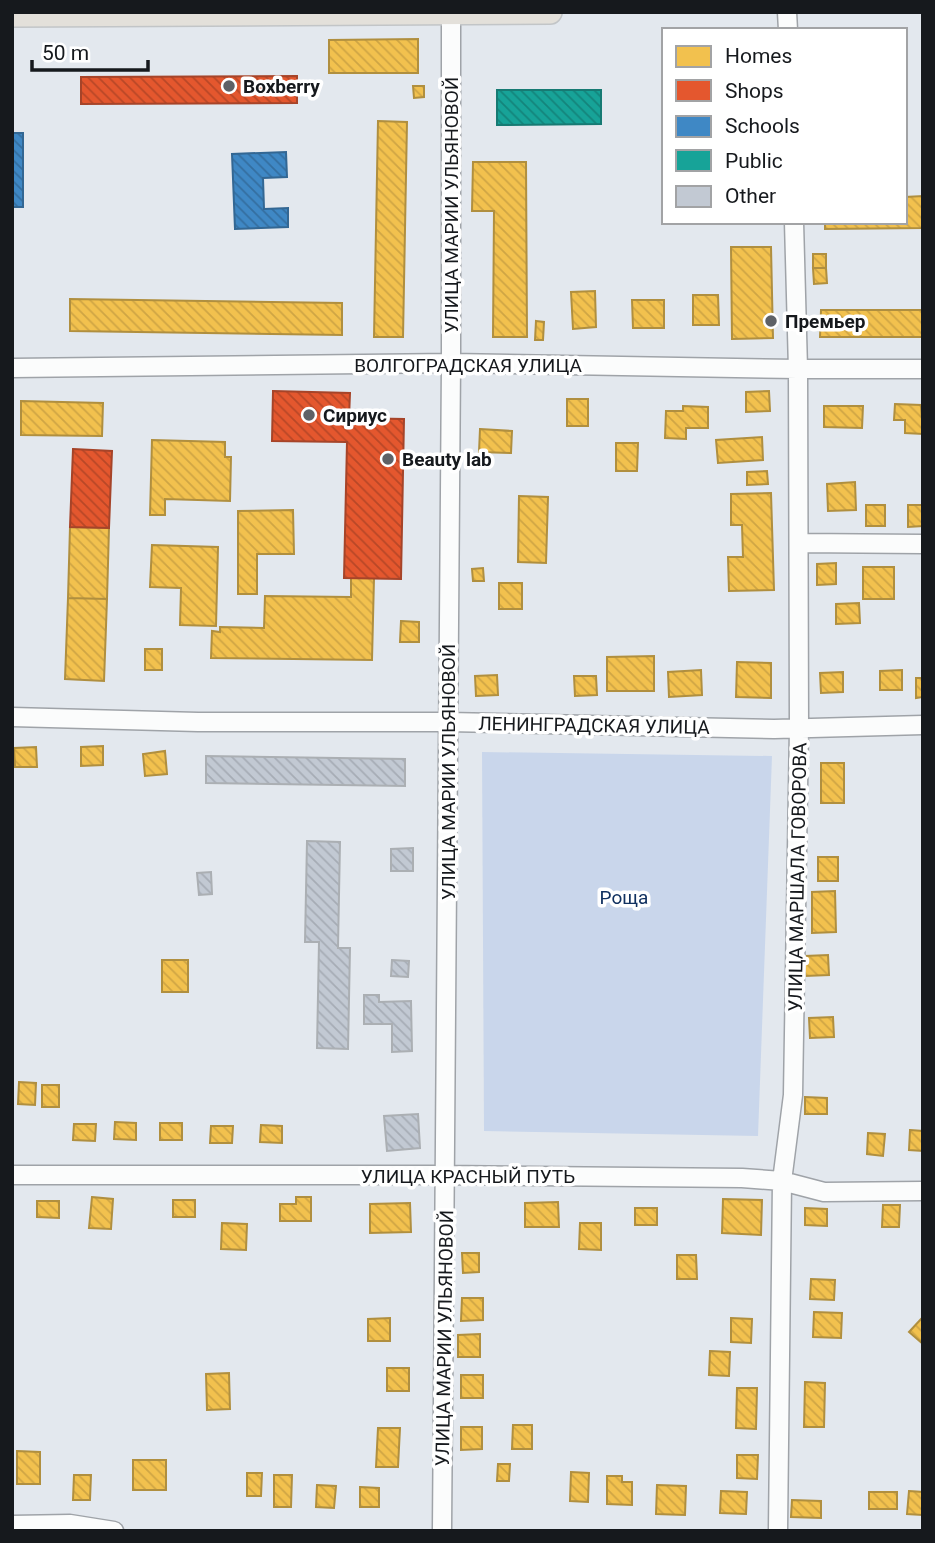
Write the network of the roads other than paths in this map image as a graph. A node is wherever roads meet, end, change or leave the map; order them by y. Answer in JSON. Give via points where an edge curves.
{"nodes":[{"id":1,"x":550,"y":12,"type":"edge"},
{"id":2,"x":451,"y":13,"type":"edge"},
{"id":3,"x":12,"y":15,"type":"edge"},
{"id":4,"x":794,"y":224,"type":"edge"},
{"id":5,"x":451,"y":363,"type":"junction"},
{"id":6,"x":12,"y":368,"type":"edge"},
{"id":7,"x":798,"y":369,"type":"junction"},
{"id":8,"x":923,"y":369,"type":"edge"},
{"id":9,"x":799,"y":543,"type":"junction"},
{"id":10,"x":923,"y":544,"type":"edge"},
{"id":11,"x":12,"y":717,"type":"edge"},
{"id":12,"x":447,"y":722,"type":"junction"},
{"id":13,"x":923,"y":725,"type":"edge"},
{"id":14,"x":799,"y":728,"type":"junction"},
{"id":15,"x":12,"y":1175,"type":"edge"},
{"id":16,"x":445,"y":1175,"type":"junction"},
{"id":17,"x":782,"y":1181,"type":"junction"},
{"id":18,"x":923,"y":1191,"type":"edge"},
{"id":19,"x":12,"y":1525,"type":"edge"},
{"id":20,"x":114,"y":1531,"type":"edge"},
{"id":21,"x":442,"y":1531,"type":"edge"},
{"id":22,"x":778,"y":1531,"type":"edge"}],
"edges":[{"from":1,"to":2,"type":"main road"},
{"from":2,"to":3,"type":"main road"},
{"from":2,"to":5,"type":"street","name":"УЛИЦА МАРИИ УЛЬЯНОВОЙ"},
{"from":4,"to":7,"type":"street","name":"УЛИЦА МАРШАЛА ГОВОРОВА"},
{"from":5,"to":6,"type":"street","name":"ВОЛГОГРАДСКАЯ УЛИЦА"},
{"from":5,"to":7,"type":"street","name":"ВОЛГОГРАДСКАЯ УЛИЦА"},
{"from":5,"to":12,"type":"street","name":"УЛИЦА МАРИИ УЛЬЯНОВОЙ"},
{"from":7,"to":8,"type":"street","name":"ВОЛГОГРАДСКАЯ УЛИЦА"},
{"from":7,"to":9,"type":"street","name":"УЛИЦА МАРШАЛА ГОВОРОВА"},
{"from":9,"to":10,"type":"street"},
{"from":9,"to":14,"type":"street","name":"УЛИЦА МАРШАЛА ГОВОРОВА"},
{"from":11,"to":12,"type":"street","name":"ЛЕНИНГРАДСКАЯ УЛИЦА"},
{"from":12,"to":14,"type":"street","name":"ЛЕНИНГРАДСКАЯ УЛИЦА"},
{"from":12,"to":16,"type":"street","name":"УЛИЦА МАРИИ УЛЬЯНОВОЙ"},
{"from":13,"to":14,"type":"street","name":"ЛЕНИНГРАДСКАЯ УЛИЦА"},
{"from":14,"to":17,"type":"street","name":"УЛИЦА МАРШАЛА ГОВОРОВА","via":[[793,1095]]},
{"from":15,"to":16,"type":"street","name":"УЛИЦА КРАСНЫЙ ПУТЬ"},
{"from":16,"to":17,"type":"street","name":"УЛИЦА КРАСНЫЙ ПУТЬ"},
{"from":16,"to":21,"type":"street","name":"УЛИЦА МАРИИ УЛЬЯНОВОЙ"},
{"from":17,"to":18,"type":"street","name":"УЛИЦА КРАСНЫЙ ПУТЬ","via":[[824,1192]]},
{"from":17,"to":22,"type":"street","name":"УЛИЦА МАРШАЛА ГОВОРОВА"},
{"from":19,"to":20,"type":"street","via":[[70,1524]]}]}
